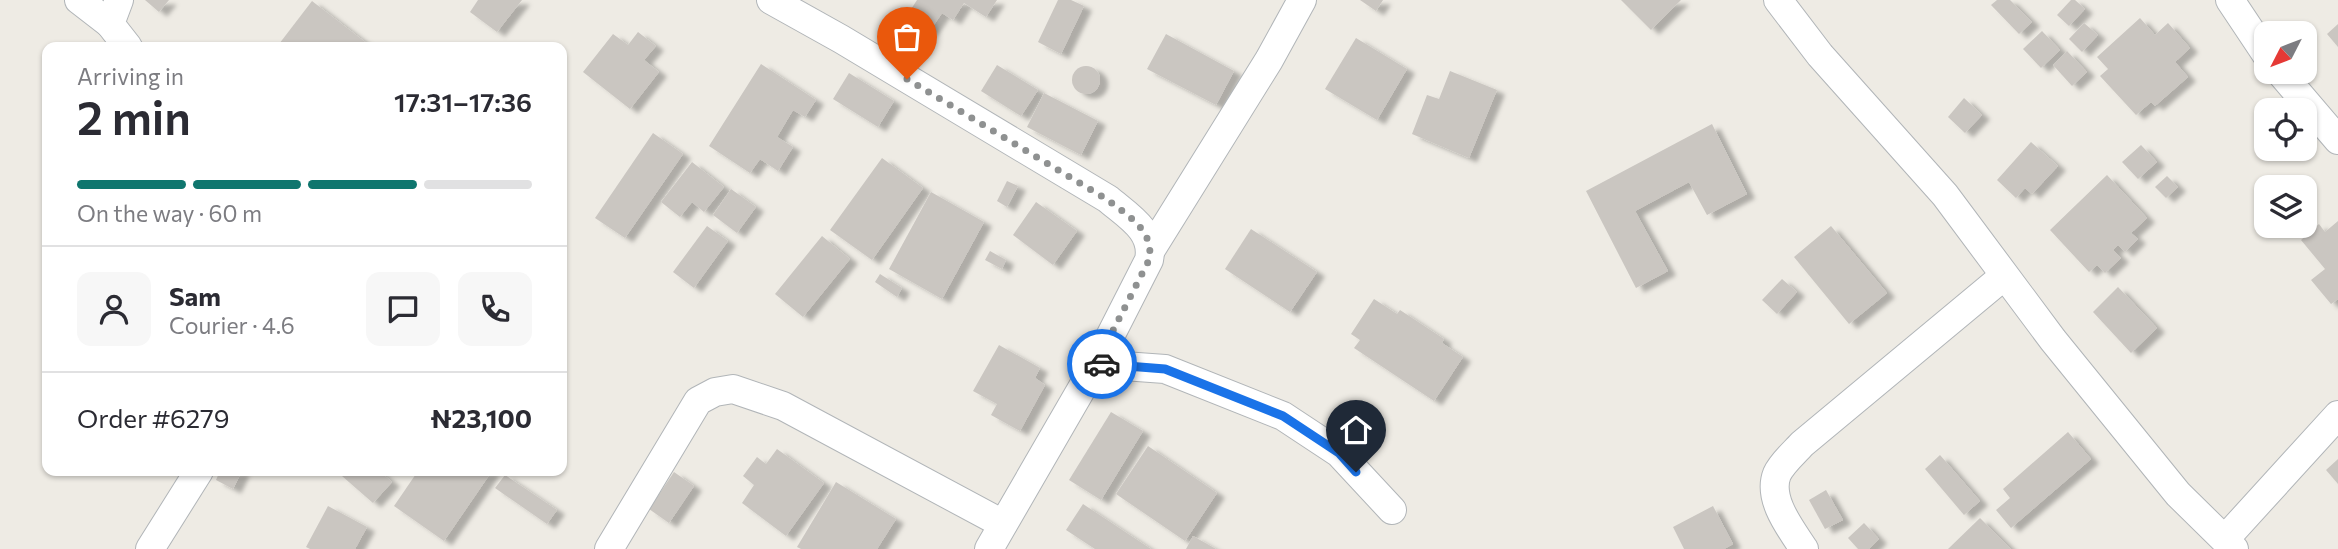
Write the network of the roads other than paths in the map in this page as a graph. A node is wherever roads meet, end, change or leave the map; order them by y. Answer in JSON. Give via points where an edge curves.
{"nodes":[{"id":1,"x":79,"y":0,"type":"edge"},
{"id":2,"x":771,"y":0,"type":"edge"},
{"id":3,"x":1302,"y":0,"type":"edge"},
{"id":4,"x":1778,"y":0,"type":"edge"},
{"id":5,"x":2230,"y":0,"type":"edge"},
{"id":6,"x":115,"y":12,"type":"edge"},
{"id":7,"x":2254,"y":36,"type":"edge"},
{"id":8,"x":126,"y":42,"type":"edge"},
{"id":9,"x":2290,"y":84,"type":"edge"},
{"id":10,"x":2338,"y":140,"type":"edge"},
{"id":11,"x":1152,"y":248,"type":"junction"},
{"id":12,"x":2004,"y":276,"type":"junction"},
{"id":13,"x":1096,"y":364,"type":"junction"},
{"id":14,"x":2338,"y":415,"type":"edge"},
{"id":15,"x":196,"y":476,"type":"edge"},
{"id":16,"x":1392,"y":510,"type":"dead end"},
{"id":17,"x":1003,"y":524,"type":"junction"},
{"id":18,"x":2229,"y":544,"type":"edge"},
{"id":19,"x":150,"y":549,"type":"edge"},
{"id":20,"x":609,"y":549,"type":"edge"},
{"id":21,"x":989,"y":549,"type":"edge"},
{"id":22,"x":1804,"y":549,"type":"edge"}],
"edges":[{"from":1,"to":6,"type":"street"},
{"from":2,"to":11,"type":"street","via":[[1108,200],[1138,224]]},
{"from":3,"to":11,"type":"street"},
{"from":4,"to":12,"type":"street","via":[[1945,195]]},
{"from":5,"to":7,"type":"street"},
{"from":6,"to":8,"type":"street"},
{"from":9,"to":10,"type":"street"},
{"from":11,"to":13,"type":"street","via":[[1143,275]]},
{"from":12,"to":18,"type":"street","via":[[2178,494]]},
{"from":12,"to":22,"type":"street","via":[[1802,444],[1778,473],[1774,488],[1778,503]]},
{"from":13,"to":16,"type":"street","via":[[1165,369],[1283,416],[1339,453]]},
{"from":13,"to":17,"type":"street"},
{"from":14,"to":18,"type":"street"},
{"from":15,"to":19,"type":"street"},
{"from":17,"to":20,"type":"street","via":[[783,406],[733,389],[698,401]]},
{"from":17,"to":21,"type":"street"}]}
